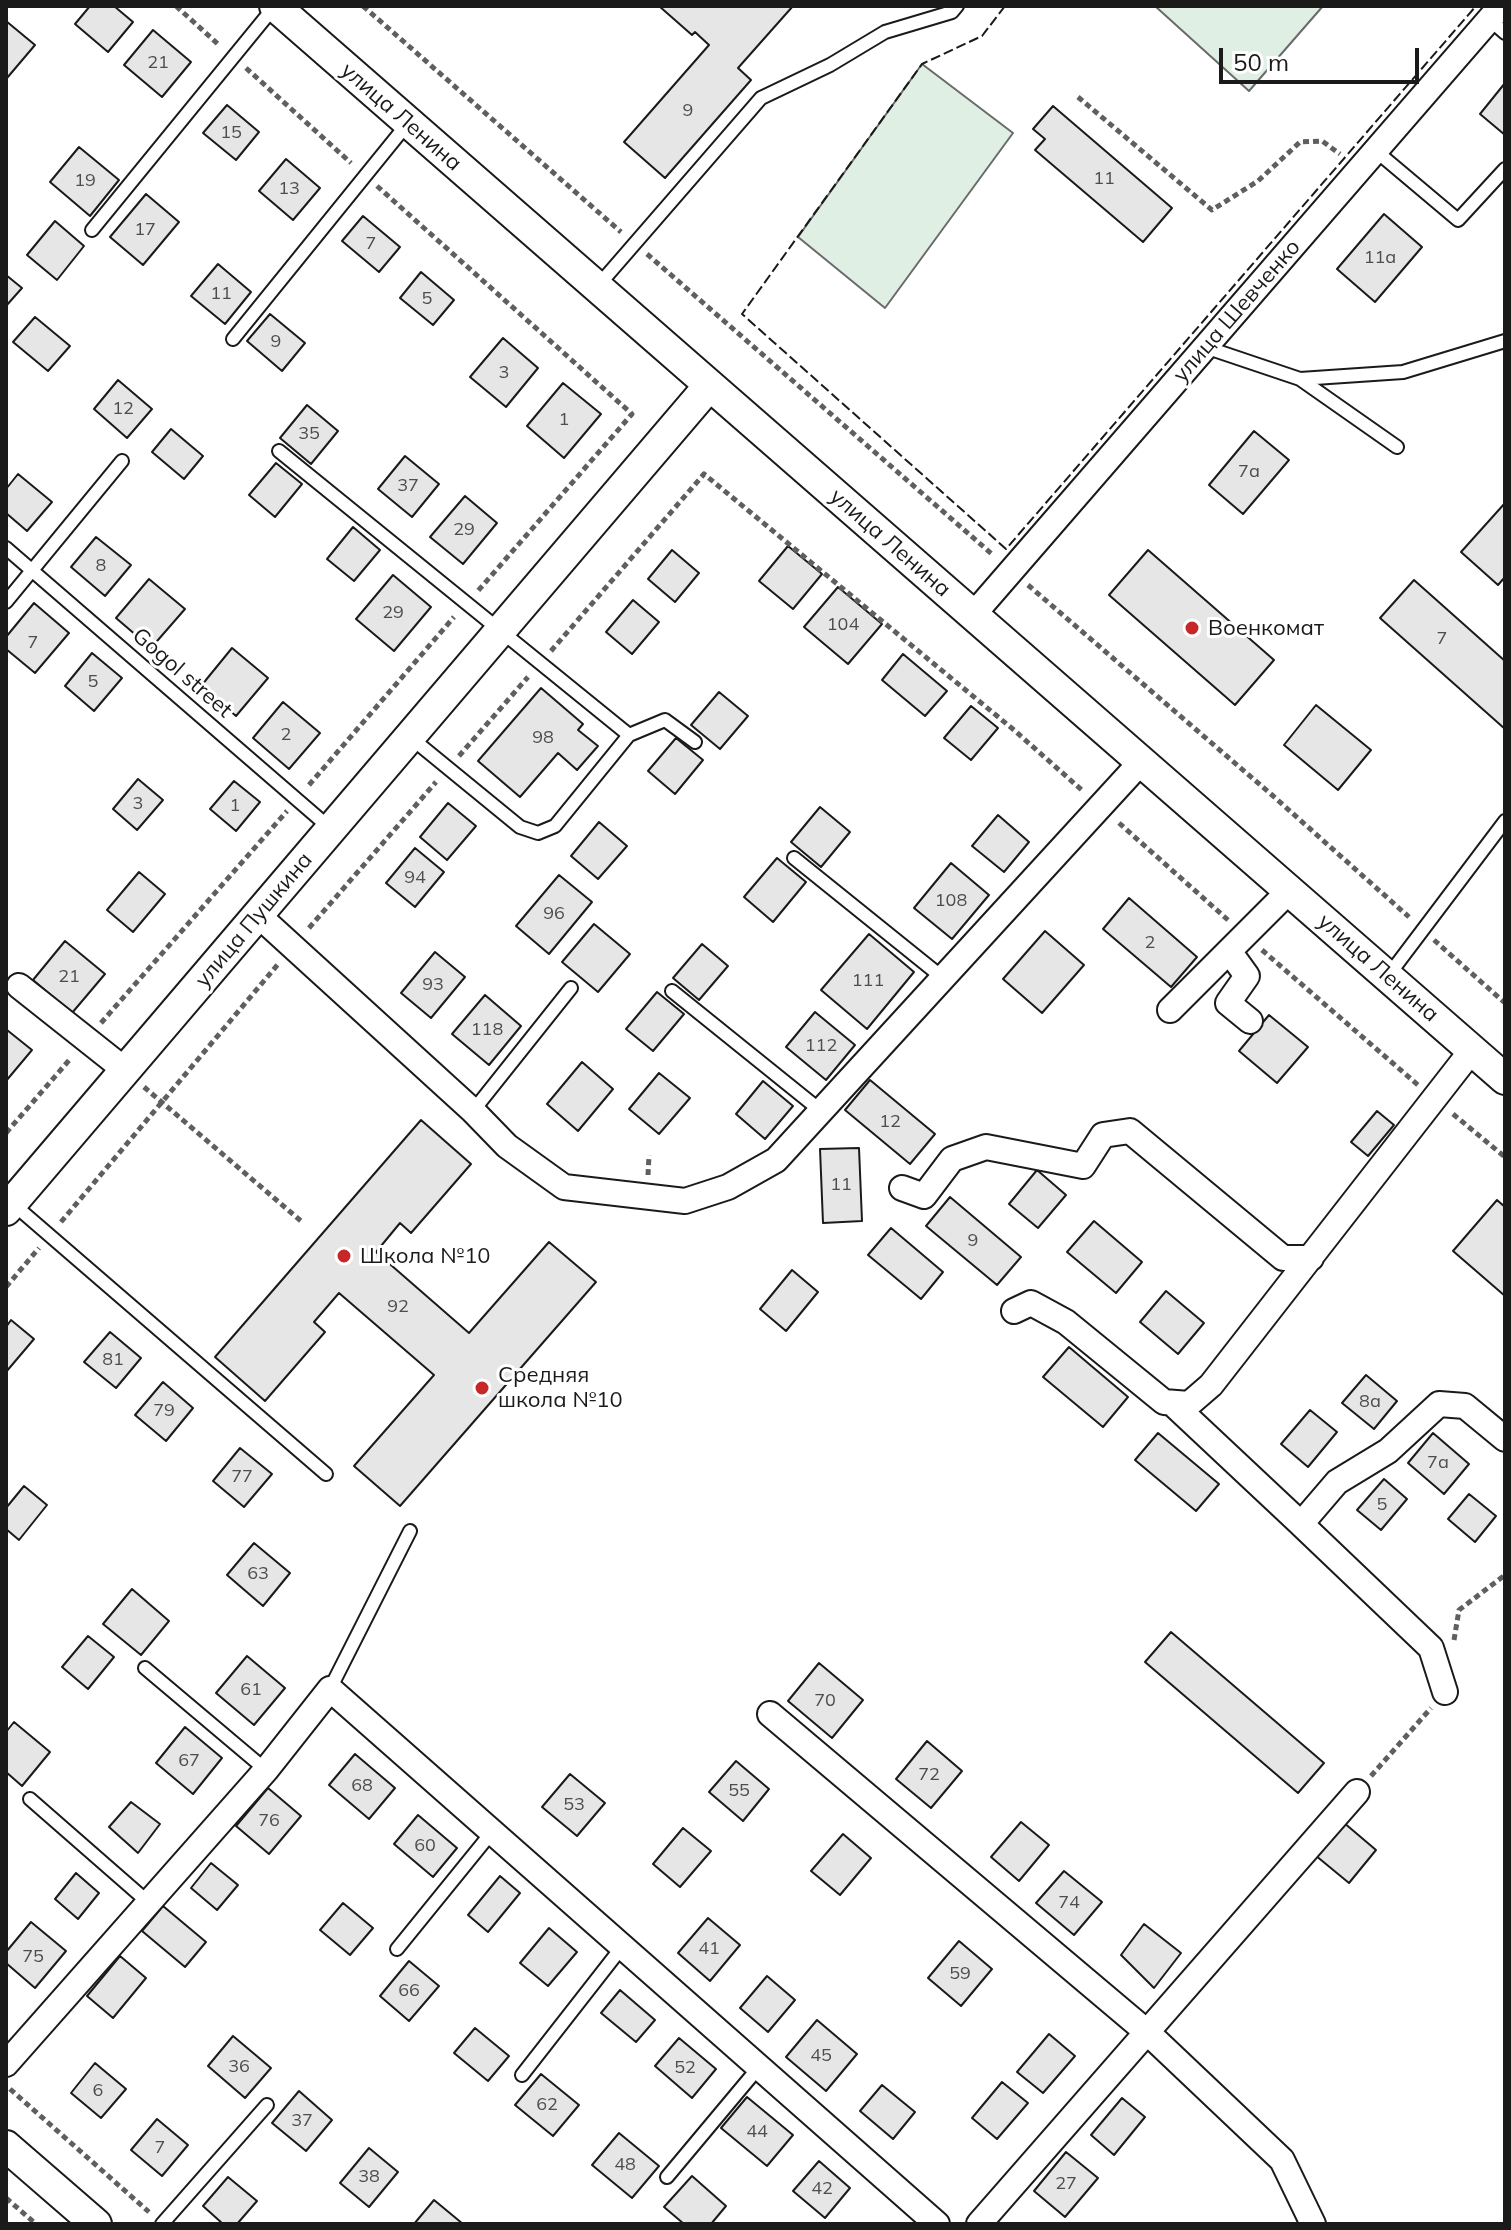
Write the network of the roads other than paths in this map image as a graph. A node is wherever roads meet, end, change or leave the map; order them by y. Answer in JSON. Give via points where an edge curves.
{"nodes":[{"id":1,"x":275,"y":6,"type":"edge"},
{"id":2,"x":957,"y":6,"type":"edge"},
{"id":3,"x":1499,"y":19,"type":"edge"},
{"id":4,"x":408,"y":123,"type":"junction"},
{"id":5,"x":1376,"y":151,"type":"junction"},
{"id":6,"x":1505,"y":169,"type":"edge"},
{"id":7,"x":92,"y":230,"type":"dead end"},
{"id":8,"x":597,"y":287,"type":"junction"},
{"id":9,"x":233,"y":339,"type":"dead end"},
{"id":10,"x":1505,"y":341,"type":"edge"},
{"id":11,"x":1205,"y":347,"type":"junction"},
{"id":12,"x":1300,"y":379,"type":"junction"},
{"id":13,"x":709,"y":386,"type":"junction"},
{"id":14,"x":1397,"y":447,"type":"dead end"},
{"id":15,"x":279,"y":451,"type":"dead end"},
{"id":16,"x":122,"y":461,"type":"dead end"},
{"id":17,"x":6,"y":548,"type":"edge"},
{"id":18,"x":32,"y":570,"type":"junction"},
{"id":19,"x":6,"y":602,"type":"edge"},
{"id":20,"x":973,"y":615,"type":"junction"},
{"id":21,"x":501,"y":629,"type":"junction"},
{"id":22,"x":629,"y":735,"type":"junction"},
{"id":23,"x":410,"y":737,"type":"junction"},
{"id":24,"x":695,"y":742,"type":"dead end"},
{"id":25,"x":1141,"y":762,"type":"junction"},
{"id":26,"x":1505,"y":821,"type":"edge"},
{"id":27,"x":331,"y":829,"type":"junction"},
{"id":28,"x":794,"y":858,"type":"dead end"},
{"id":29,"x":1289,"y":891,"type":"junction"},
{"id":30,"x":258,"y":915,"type":"junction"},
{"id":31,"x":1229,"y":951,"type":"junction"},
{"id":32,"x":1388,"y":976,"type":"junction"},
{"id":33,"x":943,"y":978,"type":"junction"},
{"id":34,"x":19,"y":986,"type":"dead end"},
{"id":35,"x":571,"y":988,"type":"dead end"},
{"id":36,"x":672,"y":991,"type":"dead end"},
{"id":37,"x":1170,"y":1010,"type":"dead end"},
{"id":38,"x":1250,"y":1021,"type":"dead end"},
{"id":39,"x":1472,"y":1050,"type":"junction"},
{"id":40,"x":125,"y":1070,"type":"junction"},
{"id":41,"x":1505,"y":1079,"type":"edge"},
{"id":42,"x":473,"y":1111,"type":"junction"},
{"id":43,"x":821,"y":1111,"type":"junction"},
{"id":44,"x":902,"y":1188,"type":"dead end"},
{"id":45,"x":9,"y":1207,"type":"edge"},
{"id":46,"x":1311,"y":1258,"type":"junction"},
{"id":47,"x":1014,"y":1311,"type":"dead end"},
{"id":48,"x":1172,"y":1403,"type":"junction"},
{"id":49,"x":1505,"y":1439,"type":"edge"},
{"id":50,"x":326,"y":1474,"type":"dead end"},
{"id":51,"x":1301,"y":1524,"type":"junction"},
{"id":52,"x":410,"y":1531,"type":"dead end"},
{"id":53,"x":145,"y":1668,"type":"dead end"},
{"id":54,"x":330,"y":1689,"type":"junction"},
{"id":55,"x":1445,"y":1692,"type":"road end"},
{"id":56,"x":770,"y":1714,"type":"dead end"},
{"id":57,"x":266,"y":1770,"type":"junction"},
{"id":58,"x":1357,"y":1792,"type":"road end"},
{"id":59,"x":30,"y":1799,"type":"dead end"},
{"id":60,"x":492,"y":1832,"type":"junction"},
{"id":61,"x":149,"y":1903,"type":"junction"},
{"id":62,"x":622,"y":1947,"type":"junction"},
{"id":63,"x":397,"y":1949,"type":"dead end"},
{"id":64,"x":1148,"y":2033,"type":"junction"},
{"id":65,"x":6,"y":2064,"type":"edge"},
{"id":66,"x":759,"y":2067,"type":"junction"},
{"id":67,"x":522,"y":2075,"type":"dead end"},
{"id":68,"x":267,"y":2105,"type":"dead end"},
{"id":69,"x":6,"y":2146,"type":"edge"},
{"id":70,"x":667,"y":2177,"type":"dead end"},
{"id":71,"x":96,"y":2224,"type":"edge"},
{"id":72,"x":162,"y":2224,"type":"edge"},
{"id":73,"x":937,"y":2224,"type":"edge"},
{"id":74,"x":979,"y":2224,"type":"edge"},
{"id":75,"x":1313,"y":2224,"type":"edge"}],
"edges":[{"from":1,"to":4,"type":"street","name":"улица Ленина"},
{"from":1,"to":7,"type":"lane"},
{"from":2,"to":8,"type":"lane","via":[[885,32],[761,98]]},
{"from":3,"to":5,"type":"street","name":"улица Шевченко"},
{"from":4,"to":8,"type":"street","name":"улица Ленина"},
{"from":4,"to":9,"type":"lane"},
{"from":5,"to":6,"type":"lane","via":[[1458,220]]},
{"from":5,"to":11,"type":"street","name":"улица Шевченко"},
{"from":8,"to":13,"type":"street","name":"улица Ленина"},
{"from":10,"to":12,"type":"lane","via":[[1403,372]]},
{"from":11,"to":12,"type":"lane"},
{"from":11,"to":20,"type":"street","name":"улица Шевченко"},
{"from":12,"to":14,"type":"lane"},
{"from":13,"to":20,"type":"street","name":"улица Ленина"},
{"from":13,"to":21,"type":"street","name":"улица Пушкина"},
{"from":15,"to":21,"type":"lane"},
{"from":16,"to":18,"type":"lane"},
{"from":17,"to":18,"type":"lane","name":"Gogol street"},
{"from":18,"to":19,"type":"lane"},
{"from":18,"to":27,"type":"lane","name":"Gogol street"},
{"from":20,"to":25,"type":"street","name":"улица Ленина"},
{"from":21,"to":22,"type":"lane"},
{"from":21,"to":23,"type":"street","name":"улица Пушкина"},
{"from":22,"to":23,"type":"lane","via":[[555,826],[538,833],[520,827]]},
{"from":22,"to":24,"type":"lane","via":[[665,720]]},
{"from":23,"to":27,"type":"street","name":"улица Пушкина"},
{"from":25,"to":29,"type":"street","name":"улица Ленина"},
{"from":25,"to":33,"type":"street"},
{"from":26,"to":32,"type":"lane"},
{"from":27,"to":30,"type":"street","name":"улица Пушкина"},
{"from":28,"to":33,"type":"lane"},
{"from":29,"to":31,"type":"street"},
{"from":29,"to":32,"type":"street","name":"улица Ленина"},
{"from":30,"to":40,"type":"street","name":"улица Пушкина"},
{"from":30,"to":42,"type":"street"},
{"from":31,"to":37,"type":"street"},
{"from":31,"to":38,"type":"street","via":[[1247,976],[1228,1003]]},
{"from":32,"to":39,"type":"street","name":"улица Ленина"},
{"from":33,"to":43,"type":"street"},
{"from":34,"to":40,"type":"street"},
{"from":35,"to":42,"type":"lane"},
{"from":36,"to":43,"type":"lane"},
{"from":39,"to":41,"type":"street","name":"улица Ленина"},
{"from":39,"to":46,"type":"street"},
{"from":40,"to":45,"type":"street","name":"улица Пушкина"},
{"from":42,"to":43,"type":"street","via":[[507,1146],[564,1187],[685,1201],[728,1187],[776,1160]]},
{"from":44,"to":46,"type":"street","via":[[924,1196],[952,1159],[986,1147],[1083,1166],[1103,1135],[1130,1131],[1283,1258]]},
{"from":45,"to":50,"type":"lane","via":[[49,1235]]},
{"from":46,"to":48,"type":"street","via":[[1211,1385],[1189,1404]]},
{"from":47,"to":48,"type":"street","via":[[1031,1303],[1066,1322],[1164,1402]]},
{"from":48,"to":51,"type":"street"},
{"from":49,"to":51,"type":"street","via":[[1465,1406],[1439,1404],[1388,1451],[1337,1482]]},
{"from":51,"to":55,"type":"street","via":[[1431,1648]]},
{"from":52,"to":54,"type":"lane"},
{"from":53,"to":57,"type":"lane"},
{"from":54,"to":57,"type":"street"},
{"from":54,"to":60,"type":"street"},
{"from":56,"to":64,"type":"street"},
{"from":57,"to":61,"type":"street"},
{"from":58,"to":64,"type":"street"},
{"from":59,"to":61,"type":"lane"},
{"from":60,"to":62,"type":"street"},
{"from":60,"to":63,"type":"lane"},
{"from":61,"to":65,"type":"street"},
{"from":62,"to":66,"type":"street"},
{"from":62,"to":67,"type":"lane"},
{"from":64,"to":74,"type":"street"},
{"from":64,"to":75,"type":"street","via":[[1282,2160]]},
{"from":66,"to":70,"type":"lane"},
{"from":66,"to":73,"type":"street"},
{"from":68,"to":72,"type":"lane"},
{"from":69,"to":71,"type":"street"}]}
